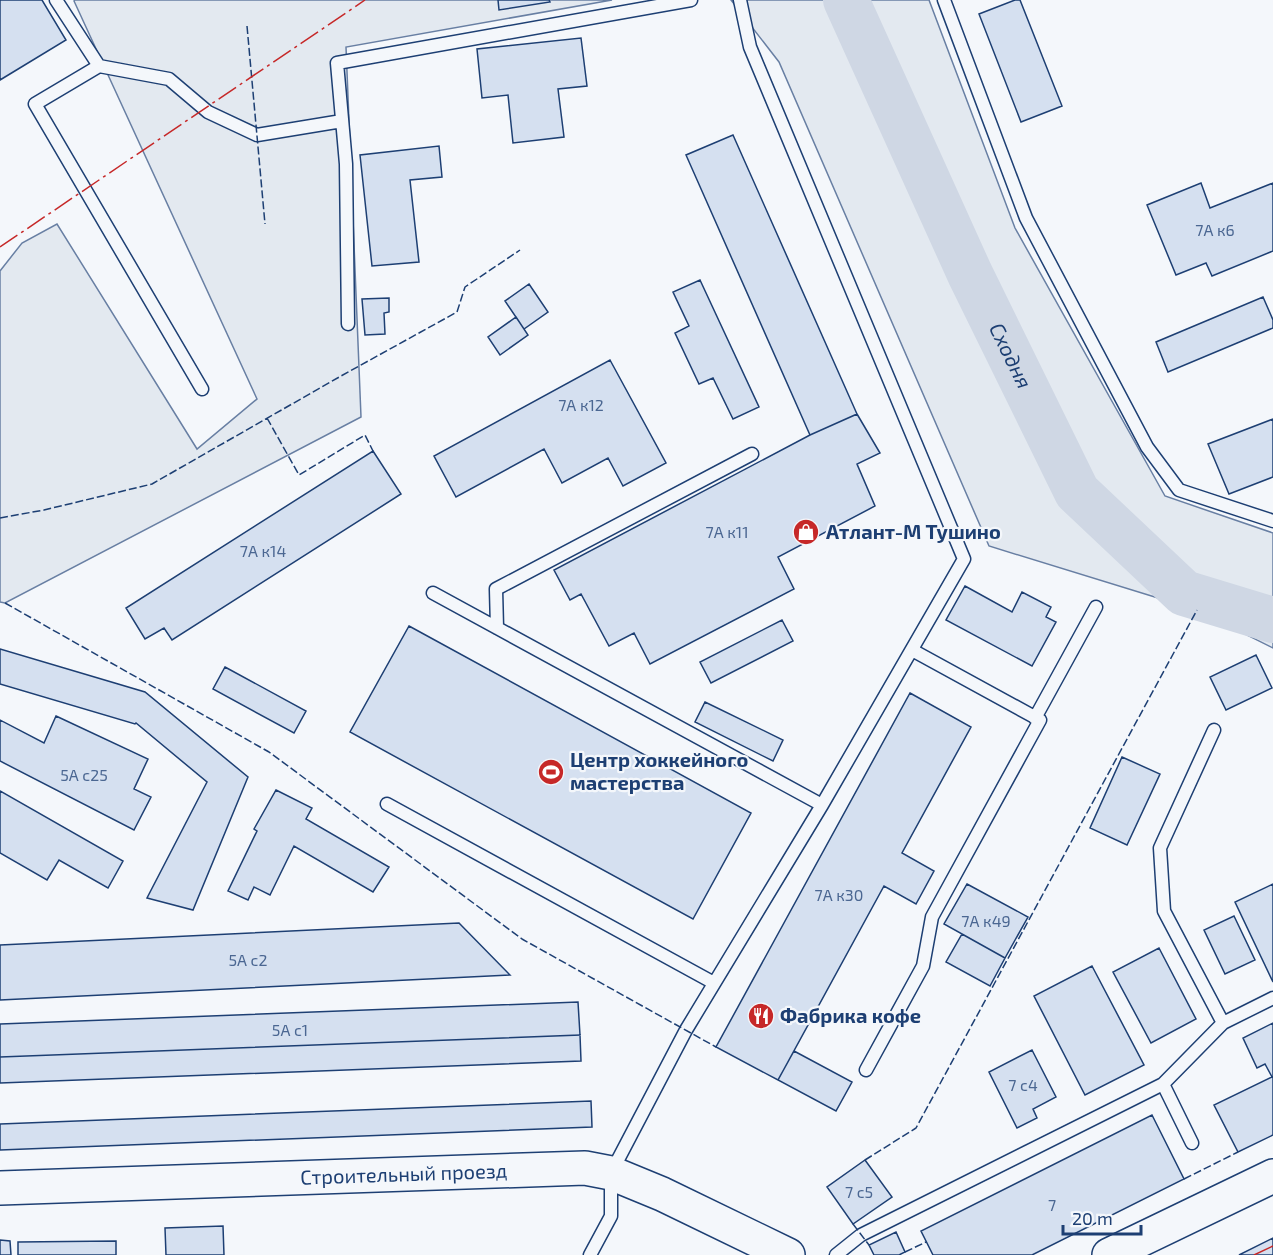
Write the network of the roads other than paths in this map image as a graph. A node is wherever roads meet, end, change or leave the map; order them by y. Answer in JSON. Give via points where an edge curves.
{"nodes":[{"id":1,"x":56,"y":0,"type":"edge"},
{"id":2,"x":691,"y":0,"type":"edge"},
{"id":3,"x":740,"y":0,"type":"edge"},
{"id":4,"x":944,"y":0,"type":"edge"},
{"id":5,"x":99,"y":66,"type":"junction"},
{"id":6,"x":342,"y":121,"type":"junction"},
{"id":7,"x":348,"y":324,"type":"dead end"},
{"id":8,"x":202,"y":389,"type":"dead end"},
{"id":9,"x":752,"y":454,"type":"dead end"},
{"id":10,"x":1273,"y":521,"type":"edge"},
{"id":11,"x":433,"y":593,"type":"dead end"},
{"id":12,"x":1096,"y":607,"type":"dead end"},
{"id":13,"x":497,"y":628,"type":"junction"},
{"id":14,"x":912,"y":650,"type":"junction"},
{"id":15,"x":1035,"y":718,"type":"junction"},
{"id":16,"x":1214,"y":730,"type":"dead end"},
{"id":17,"x":387,"y":804,"type":"dead end"},
{"id":18,"x":822,"y":806,"type":"junction"},
{"id":19,"x":714,"y":983,"type":"junction"},
{"id":20,"x":1273,"y":998,"type":"edge"},
{"id":21,"x":1223,"y":1023,"type":"junction"},
{"id":22,"x":866,"y":1070,"type":"dead end"},
{"id":23,"x":1163,"y":1084,"type":"junction"},
{"id":24,"x":1192,"y":1143,"type":"dead end"},
{"id":25,"x":611,"y":1173,"type":"junction"},
{"id":26,"x":1273,"y":1176,"type":"edge"},
{"id":27,"x":0,"y":1188,"type":"edge"},
{"id":28,"x":590,"y":1255,"type":"edge"},
{"id":29,"x":788,"y":1255,"type":"edge"},
{"id":30,"x":836,"y":1255,"type":"edge"},
{"id":31,"x":1109,"y":1255,"type":"edge"}],
"edges":[{"from":1,"to":5,"type":"lane"},
{"from":2,"to":6,"type":"lane","via":[[337,63]]},
{"from":3,"to":14,"type":"lane","via":[[750,47],[964,559]]},
{"from":4,"to":10,"type":"lane","via":[[1026,218],[1147,447],[1179,490]]},
{"from":5,"to":6,"type":"lane","via":[[169,79],[208,112],[257,135]]},
{"from":5,"to":8,"type":"lane","via":[[35,104]]},
{"from":6,"to":7,"type":"lane"},
{"from":9,"to":13,"type":"lane","via":[[496,589]]},
{"from":11,"to":13,"type":"lane"},
{"from":12,"to":15,"type":"lane"},
{"from":13,"to":18,"type":"lane"},
{"from":14,"to":15,"type":"lane"},
{"from":14,"to":18,"type":"lane"},
{"from":15,"to":22,"type":"lane","via":[[1040,720],[932,917],[923,966]]},
{"from":16,"to":21,"type":"lane","via":[[1160,848],[1164,911]]},
{"from":17,"to":19,"type":"lane"},
{"from":18,"to":19,"type":"lane"},
{"from":19,"to":25,"type":"lane"},
{"from":20,"to":21,"type":"lane"},
{"from":21,"to":23,"type":"lane"},
{"from":23,"to":24,"type":"lane"},
{"from":23,"to":30,"type":"lane","via":[[861,1235]]},
{"from":25,"to":27,"type":"street","name":"Строительный проезд","via":[[585,1168]]},
{"from":25,"to":28,"type":"lane","via":[[611,1216]]},
{"from":25,"to":29,"type":"street","name":"Строительный проезд"},
{"from":26,"to":31,"type":"street"}]}
